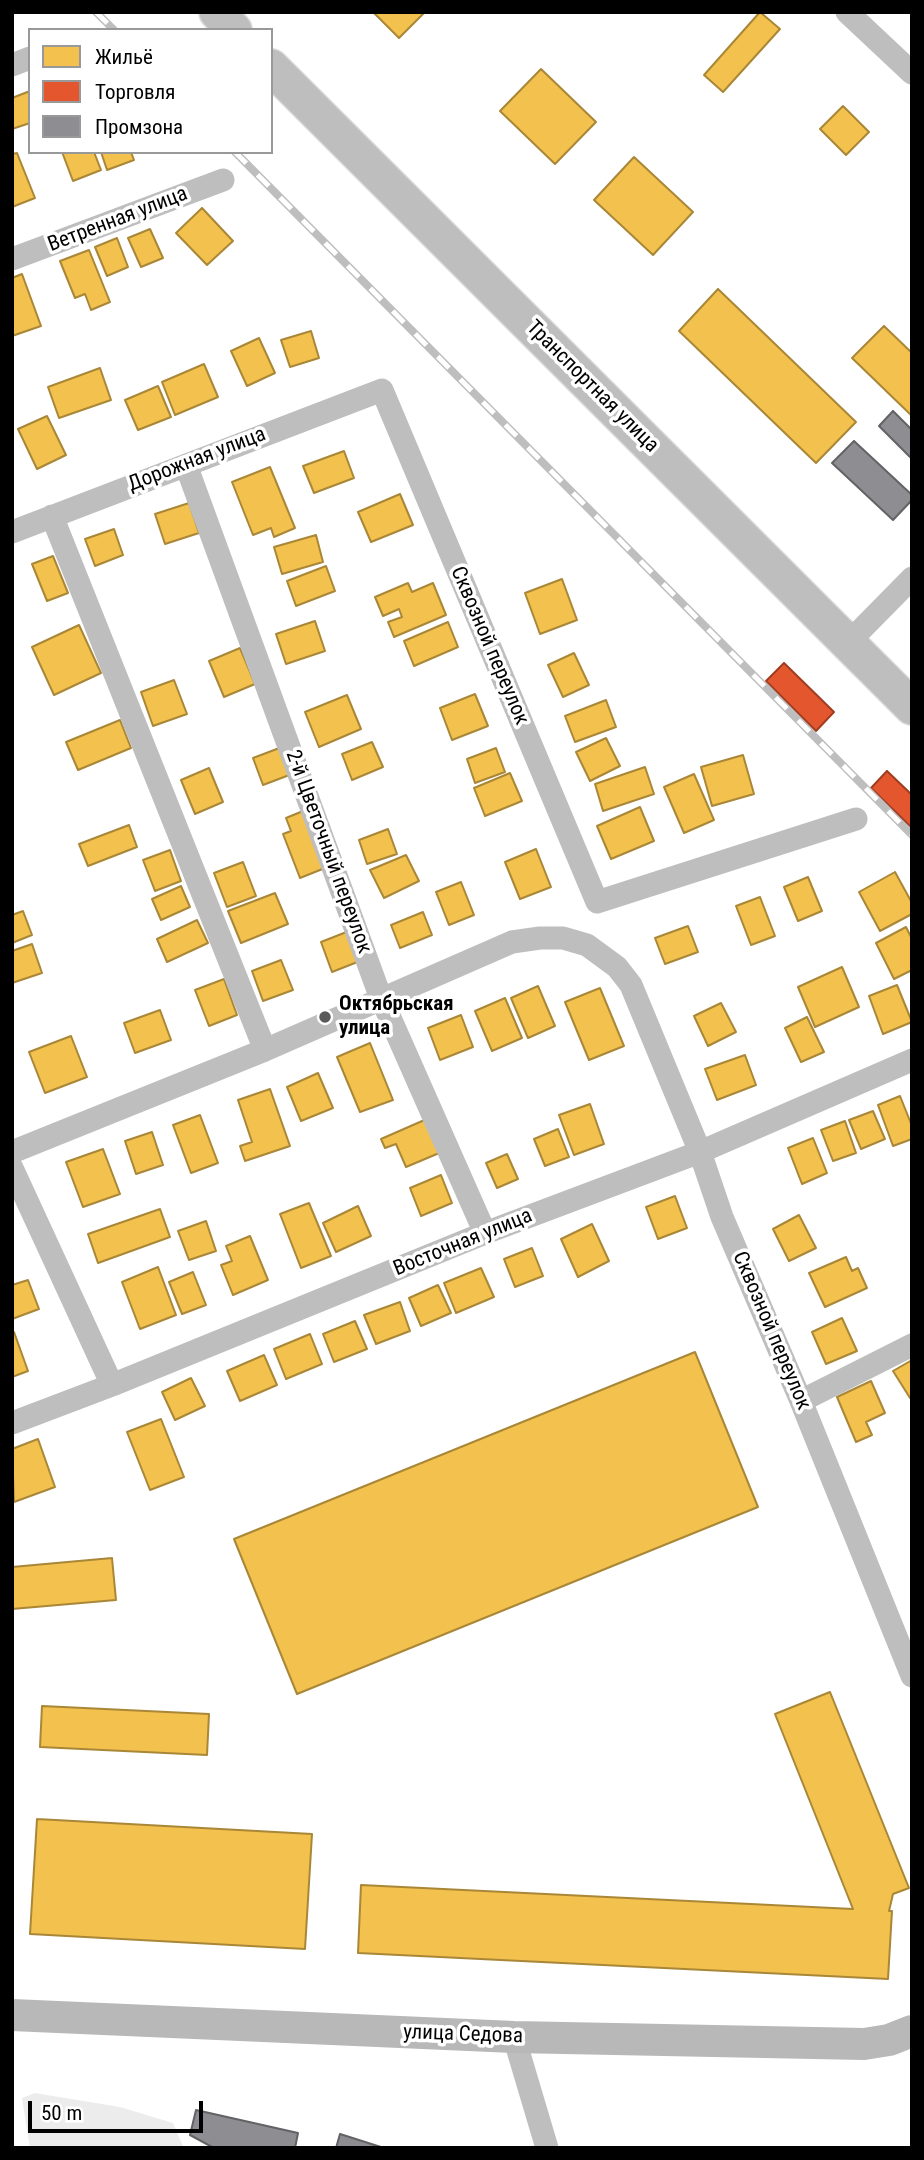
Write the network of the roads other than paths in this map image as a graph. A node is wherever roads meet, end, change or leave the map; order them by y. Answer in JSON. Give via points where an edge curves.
{"nodes":[{"id":1,"x":217,"y":12,"type":"edge"},
{"id":2,"x":847,"y":12,"type":"edge"},
{"id":3,"x":232,"y":28,"type":"edge"},
{"id":4,"x":273,"y":69,"type":"edge"},
{"id":5,"x":912,"y":73,"type":"edge"},
{"id":6,"x":223,"y":180,"type":"dead end"},
{"id":7,"x":12,"y":259,"type":"edge"},
{"id":8,"x":382,"y":390,"type":"joint"},
{"id":9,"x":186,"y":465,"type":"junction"},
{"id":10,"x":52,"y":516,"type":"junction"},
{"id":11,"x":12,"y":531,"type":"edge"},
{"id":12,"x":912,"y":578,"type":"edge"},
{"id":13,"x":848,"y":643,"type":"junction"},
{"id":14,"x":912,"y":707,"type":"edge"},
{"id":15,"x":856,"y":819,"type":"dead end"},
{"id":16,"x":381,"y":998,"type":"junction"},
{"id":17,"x":265,"y":1050,"type":"junction"},
{"id":18,"x":912,"y":1059,"type":"edge"},
{"id":19,"x":12,"y":1152,"type":"edge"},
{"id":20,"x":700,"y":1152,"type":"junction"},
{"id":21,"x":12,"y":1168,"type":"edge"},
{"id":22,"x":485,"y":1233,"type":"junction"},
{"id":23,"x":912,"y":1345,"type":"edge"},
{"id":24,"x":112,"y":1385,"type":"junction"},
{"id":25,"x":801,"y":1401,"type":"junction"},
{"id":26,"x":12,"y":1423,"type":"edge"},
{"id":27,"x":912,"y":1676,"type":"edge"},
{"id":28,"x":12,"y":2015,"type":"edge"},
{"id":29,"x":912,"y":2031,"type":"edge"},
{"id":30,"x":514,"y":2037,"type":"junction"},
{"id":31,"x":547,"y":2148,"type":"edge"}],
"edges":[{"from":1,"to":3,"type":"main road"},
{"from":2,"to":5,"type":"street"},
{"from":4,"to":13,"type":"main road","name":"Транспортная улица"},
{"from":6,"to":7,"type":"street","name":"Ветренная улица"},
{"from":8,"to":9,"type":"street","name":"Дорожная улица"},
{"from":8,"to":15,"type":"street","name":"Сквозной переулок","via":[[597,902]]},
{"from":9,"to":10,"type":"street","name":"Дорожная улица"},
{"from":9,"to":16,"type":"street","name":"2-й Цветочный переулок"},
{"from":10,"to":11,"type":"street","name":"Дорожная улица"},
{"from":10,"to":17,"type":"street"},
{"from":12,"to":13,"type":"street"},
{"from":13,"to":14,"type":"main road","name":"Транспортная улица"},
{"from":16,"to":17,"type":"street"},
{"from":16,"to":20,"type":"street","name":"Сквозной переулок","via":[[512,942],[564,938],[587,945],[617,967],[631,985]]},
{"from":16,"to":22,"type":"street","name":"2-й Цветочный переулок"},
{"from":17,"to":19,"type":"street"},
{"from":18,"to":20,"type":"street","name":"Восточная улица"},
{"from":20,"to":22,"type":"street","name":"Восточная улица"},
{"from":20,"to":25,"type":"street","name":"Сквозной переулок","via":[[722,1217]]},
{"from":21,"to":24,"type":"street"},
{"from":22,"to":24,"type":"street","name":"Восточная улица"},
{"from":23,"to":25,"type":"street"},
{"from":24,"to":26,"type":"street","name":"Восточная улица"},
{"from":25,"to":27,"type":"street","name":"Сквозной переулок"},
{"from":28,"to":30,"type":"main road","name":"улица Седова"},
{"from":29,"to":30,"type":"main road","name":"улица Седова","via":[[864,2044]]},
{"from":30,"to":31,"type":"street"}]}
